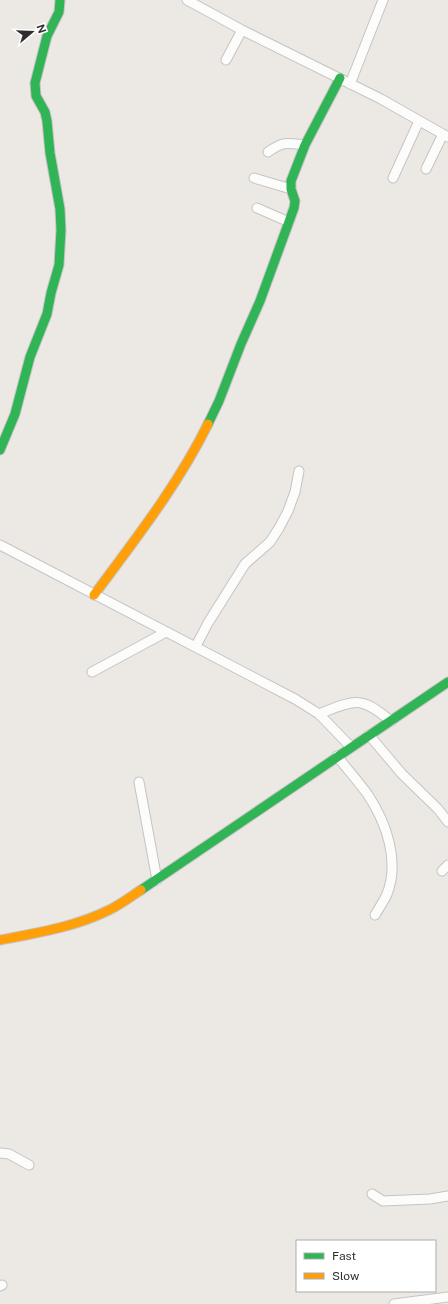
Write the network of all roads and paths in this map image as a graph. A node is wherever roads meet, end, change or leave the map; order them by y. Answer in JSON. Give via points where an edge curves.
{"nodes":[{"id":1,"x":60,"y":0,"type":"edge"},
{"id":2,"x":187,"y":0,"type":"edge"},
{"id":3,"x":383,"y":0,"type":"edge"},
{"id":4,"x":242,"y":30,"type":"junction"},
{"id":5,"x":226,"y":60,"type":"dead end"},
{"id":6,"x":340,"y":78,"type":"junction"},
{"id":7,"x":350,"y":84,"type":"junction"},
{"id":8,"x":419,"y":121,"type":"junction"},
{"id":9,"x":445,"y":135,"type":"edge"},
{"id":10,"x":305,"y":145,"type":"junction"},
{"id":11,"x":268,"y":152,"type":"dead end"},
{"id":12,"x":426,"y":169,"type":"dead end"},
{"id":13,"x":254,"y":178,"type":"dead end"},
{"id":14,"x":393,"y":178,"type":"dead end"},
{"id":15,"x":291,"y":189,"type":"junction"},
{"id":16,"x":257,"y":208,"type":"dead end"},
{"id":17,"x":289,"y":222,"type":"junction"},
{"id":18,"x":0,"y":450,"type":"edge"},
{"id":19,"x":299,"y":472,"type":"dead end"},
{"id":20,"x":0,"y":545,"type":"edge"},
{"id":21,"x":94,"y":595,"type":"junction"},
{"id":22,"x":166,"y":632,"type":"junction"},
{"id":23,"x":196,"y":646,"type":"junction"},
{"id":24,"x":92,"y":672,"type":"dead end"},
{"id":25,"x":448,"y":682,"type":"edge"},
{"id":26,"x":319,"y":714,"type":"junction"},
{"id":27,"x":390,"y":720,"type":"junction"},
{"id":28,"x":369,"y":735,"type":"junction"},
{"id":29,"x":351,"y":747,"type":"junction"},
{"id":30,"x":337,"y":756,"type":"junction"},
{"id":31,"x":139,"y":782,"type":"dead end"},
{"id":32,"x":448,"y":822,"type":"edge"},
{"id":33,"x":157,"y":880,"type":"junction"},
{"id":34,"x":375,"y":915,"type":"dead end"},
{"id":35,"x":0,"y":940,"type":"edge"},
{"id":36,"x":0,"y":1153,"type":"edge"},
{"id":37,"x":29,"y":1165,"type":"dead end"},
{"id":38,"x":372,"y":1194,"type":"dead end"},
{"id":39,"x":448,"y":1196,"type":"edge"},
{"id":40,"x":448,"y":1297,"type":"edge"},
{"id":41,"x":394,"y":1304,"type":"edge"}],
"edges":[{"from":1,"to":18,"type":"street","via":[[59,12],[47,36],[35,83],[36,96],[47,120],[60,210],[59,265],[47,314],[30,357],[15,414]]},
{"from":2,"to":4,"type":"street"},
{"from":3,"to":7,"type":"street"},
{"from":4,"to":5,"type":"street"},
{"from":4,"to":6,"type":"street"},
{"from":6,"to":7,"type":"street"},
{"from":6,"to":10,"type":"street"},
{"from":7,"to":8,"type":"street"},
{"from":8,"to":9,"type":"street"},
{"from":8,"to":14,"type":"street"},
{"from":9,"to":12,"type":"street"},
{"from":10,"to":11,"type":"street","via":[[286,143]]},
{"from":10,"to":15,"type":"street"},
{"from":13,"to":15,"type":"street"},
{"from":15,"to":17,"type":"street","via":[[295,201]]},
{"from":16,"to":17,"type":"street"},
{"from":17,"to":21,"type":"street","via":[[260,301],[201,438],[169,490]]},
{"from":19,"to":23,"type":"street","via":[[288,511],[279,528],[270,542],[245,564]]},
{"from":20,"to":21,"type":"street"},
{"from":21,"to":22,"type":"street"},
{"from":22,"to":23,"type":"street"},
{"from":22,"to":24,"type":"street"},
{"from":23,"to":26,"type":"street"},
{"from":25,"to":27,"type":"street"},
{"from":26,"to":27,"type":"street","via":[[360,702]]},
{"from":26,"to":29,"type":"street"},
{"from":27,"to":28,"type":"street"},
{"from":28,"to":29,"type":"street"},
{"from":28,"to":32,"type":"street"},
{"from":29,"to":30,"type":"street"},
{"from":30,"to":33,"type":"street"},
{"from":30,"to":34,"type":"street","via":[[368,795],[389,843],[392,861],[388,893]]},
{"from":31,"to":33,"type":"street"},
{"from":33,"to":35,"type":"street","via":[[110,910],[82,921],[49,931]]},
{"from":36,"to":37,"type":"street","via":[[9,1154]]},
{"from":38,"to":39,"type":"street","via":[[383,1201]]},
{"from":40,"to":41,"type":"street"}]}
